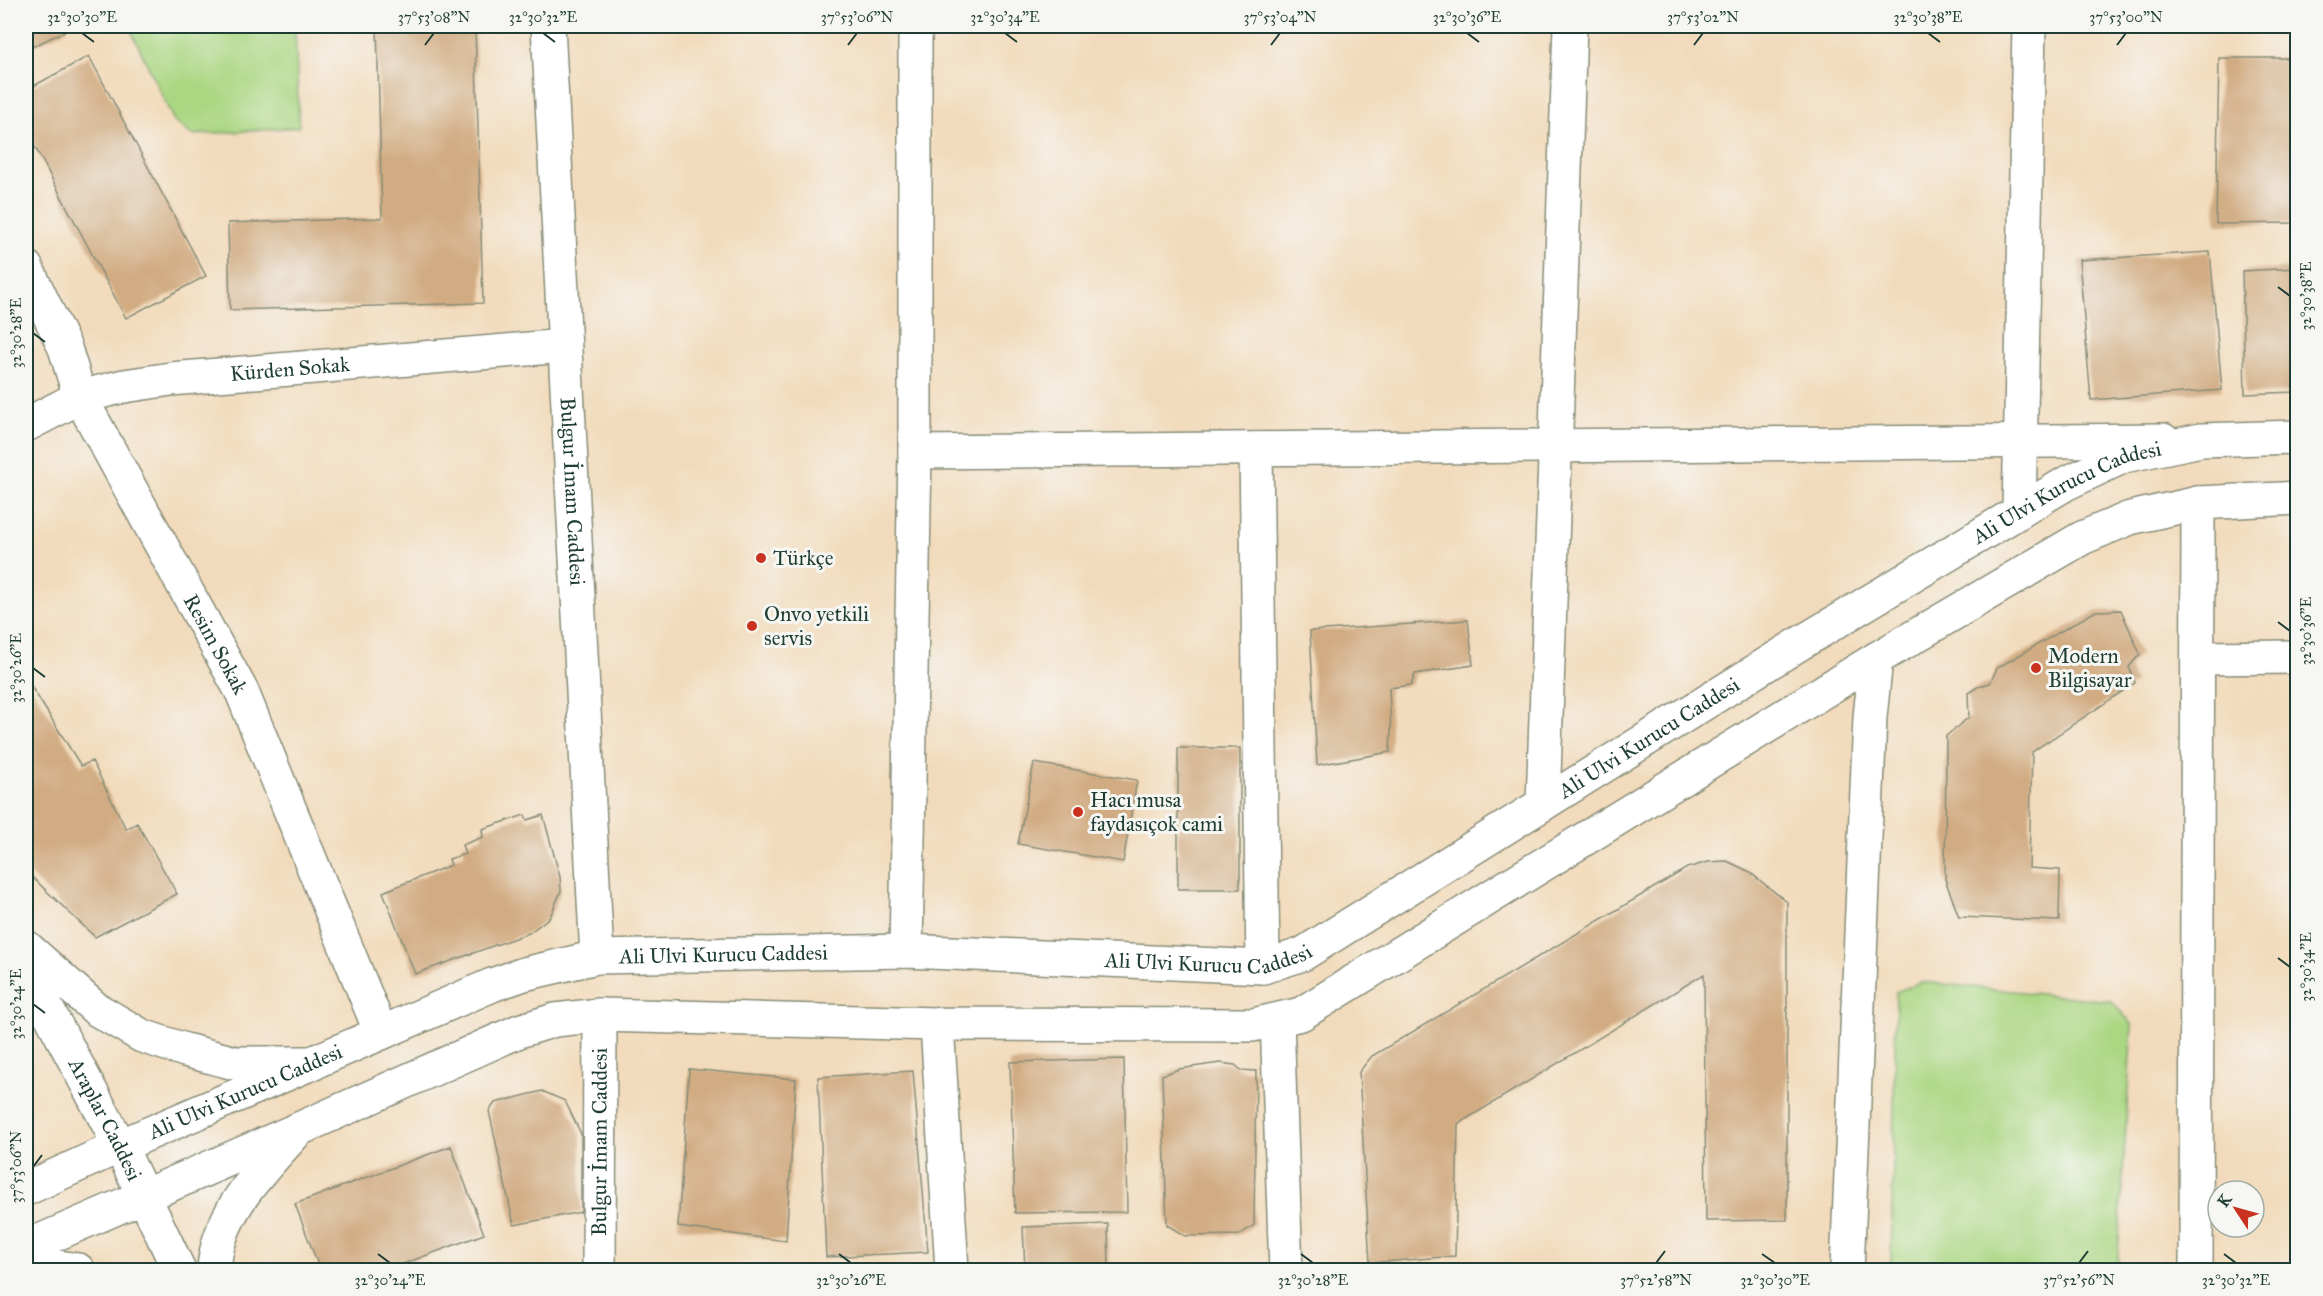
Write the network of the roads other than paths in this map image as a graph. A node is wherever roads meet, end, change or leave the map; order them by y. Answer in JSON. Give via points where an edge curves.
{"nodes":[{"id":1,"x":548,"y":26,"type":"edge"},
{"id":2,"x":915,"y":26,"type":"edge"},
{"id":3,"x":1570,"y":26,"type":"edge"},
{"id":4,"x":2029,"y":26,"type":"edge"},
{"id":5,"x":26,"y":267,"type":"edge"},
{"id":6,"x":564,"y":346,"type":"junction"},
{"id":7,"x":80,"y":397,"type":"junction"},
{"id":8,"x":26,"y":425,"type":"edge"},
{"id":9,"x":2298,"y":437,"type":"edge"},
{"id":10,"x":2201,"y":440,"type":"junction"},
{"id":11,"x":2020,"y":442,"type":"junction"},
{"id":12,"x":1555,"y":446,"type":"junction"},
{"id":13,"x":1256,"y":449,"type":"junction"},
{"id":14,"x":915,"y":452,"type":"junction"},
{"id":15,"x":2298,"y":498,"type":"edge"},
{"id":16,"x":2198,"y":503,"type":"junction"},
{"id":17,"x":2019,"y":512,"type":"junction"},
{"id":18,"x":2298,"y":657,"type":"edge"},
{"id":19,"x":2198,"y":658,"type":"junction"},
{"id":20,"x":1876,"y":659,"type":"junction"},
{"id":21,"x":1543,"y":804,"type":"junction"},
{"id":22,"x":26,"y":947,"type":"edge"},
{"id":23,"x":906,"y":951,"type":"junction"},
{"id":24,"x":597,"y":957,"type":"junction"},
{"id":25,"x":1263,"y":966,"type":"junction"},
{"id":26,"x":26,"y":969,"type":"edge"},
{"id":27,"x":600,"y":1015,"type":"junction"},
{"id":28,"x":1277,"y":1020,"type":"junction"},
{"id":29,"x":938,"y":1024,"type":"junction"},
{"id":30,"x":381,"y":1033,"type":"junction"},
{"id":31,"x":314,"y":1063,"type":"junction"},
{"id":32,"x":299,"y":1130,"type":"junction"},
{"id":33,"x":120,"y":1146,"type":"junction"},
{"id":34,"x":26,"y":1190,"type":"edge"},
{"id":35,"x":145,"y":1197,"type":"junction"},
{"id":36,"x":26,"y":1247,"type":"edge"},
{"id":37,"x":26,"y":1262,"type":"edge"},
{"id":38,"x":78,"y":1270,"type":"edge"},
{"id":39,"x":179,"y":1270,"type":"edge"},
{"id":40,"x":214,"y":1270,"type":"edge"},
{"id":41,"x":599,"y":1270,"type":"edge"},
{"id":42,"x":952,"y":1270,"type":"edge"},
{"id":43,"x":1286,"y":1270,"type":"edge"},
{"id":44,"x":1847,"y":1270,"type":"edge"},
{"id":45,"x":2196,"y":1270,"type":"edge"}],
"edges":[{"from":1,"to":6,"type":"street","name":"Bulgur İmam Caddesi"},
{"from":2,"to":14,"type":"street"},
{"from":3,"to":12,"type":"street"},
{"from":4,"to":11,"type":"street"},
{"from":5,"to":7,"type":"street","name":"Resim Sokak","via":[[65,348]]},
{"from":6,"to":7,"type":"street","name":"Kürden Sokak","via":[[171,379]]},
{"from":6,"to":24,"type":"street","name":"Bulgur İmam Caddesi"},
{"from":7,"to":8,"type":"street","name":"Kürden Sokak"},
{"from":7,"to":30,"type":"street","name":"Resim Sokak","via":[[242,692]]},
{"from":9,"to":10,"type":"street","name":"Ali Ulvi Kurucu Caddesi"},
{"from":10,"to":11,"type":"street"},
{"from":10,"to":17,"type":"street","name":"Ali Ulvi Kurucu Caddesi","via":[[2124,456],[2065,484]]},
{"from":11,"to":12,"type":"street"},
{"from":11,"to":17,"type":"street"},
{"from":12,"to":13,"type":"street"},
{"from":12,"to":21,"type":"street"},
{"from":13,"to":14,"type":"street"},
{"from":13,"to":25,"type":"street"},
{"from":14,"to":23,"type":"street"},
{"from":15,"to":16,"type":"street"},
{"from":16,"to":19,"type":"street"},
{"from":16,"to":20,"type":"street","via":[[2130,518],[2082,538]]},
{"from":17,"to":21,"type":"street","name":"Ali Ulvi Kurucu Caddesi"},
{"from":18,"to":19,"type":"street"},
{"from":19,"to":45,"type":"street"},
{"from":20,"to":28,"type":"street","via":[[1301,1014]]},
{"from":20,"to":44,"type":"street","via":[[1870,717]]},
{"from":21,"to":25,"type":"street","name":"Ali Ulvi Kurucu Caddesi","via":[[1303,954]]},
{"from":22,"to":31,"type":"street","via":[[96,1008],[142,1036],[235,1063]]},
{"from":23,"to":24,"type":"street","name":"Ali Ulvi Kurucu Caddesi"},
{"from":23,"to":25,"type":"street","name":"Ali Ulvi Kurucu Caddesi"},
{"from":24,"to":30,"type":"street","name":"Ali Ulvi Kurucu Caddesi","via":[[524,974]]},
{"from":26,"to":33,"type":"street","name":"Araplar Caddesi"},
{"from":27,"to":29,"type":"street"},
{"from":27,"to":32,"type":"street","via":[[555,1020],[519,1031]]},
{"from":27,"to":41,"type":"street","name":"Bulgur İmam Caddesi"},
{"from":28,"to":29,"type":"street","via":[[1253,1025]]},
{"from":28,"to":43,"type":"street"},
{"from":29,"to":42,"type":"street"},
{"from":30,"to":31,"type":"street","name":"Ali Ulvi Kurucu Caddesi"},
{"from":31,"to":33,"type":"street","name":"Ali Ulvi Kurucu Caddesi"},
{"from":32,"to":35,"type":"street"},
{"from":32,"to":40,"type":"street","via":[[252,1180],[230,1214],[215,1253]]},
{"from":33,"to":34,"type":"street","name":"Ali Ulvi Kurucu Caddesi"},
{"from":33,"to":35,"type":"street","name":"Araplar Caddesi"},
{"from":35,"to":36,"type":"street"},
{"from":35,"to":39,"type":"street","name":"Araplar Caddesi"},
{"from":37,"to":38,"type":"street"}]}
